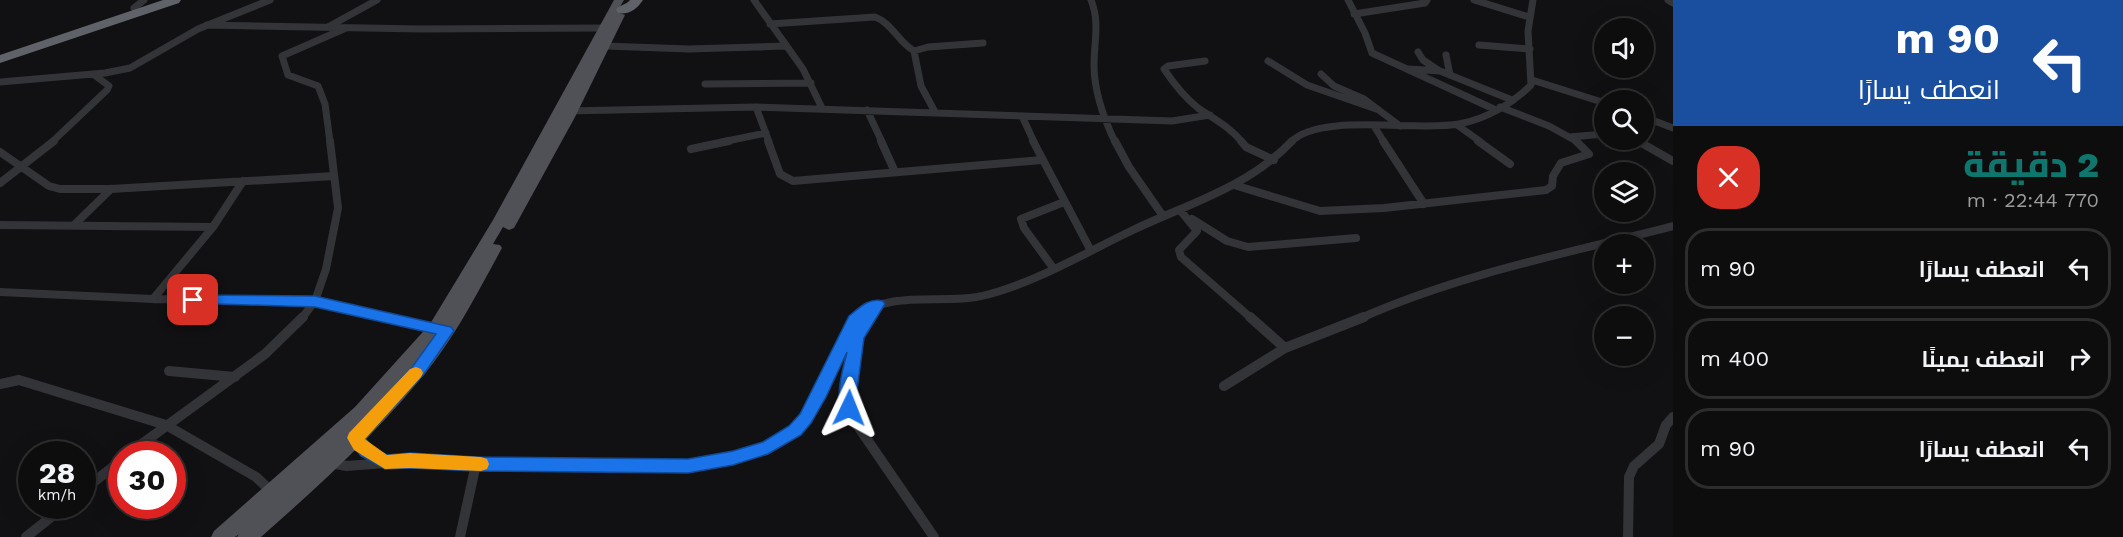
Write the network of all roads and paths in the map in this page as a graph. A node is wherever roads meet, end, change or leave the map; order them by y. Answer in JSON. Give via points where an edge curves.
{"nodes":[{"id":1,"x":157,"y":0,"type":"edge"},
{"id":2,"x":175,"y":0,"type":"edge"},
{"id":3,"x":270,"y":0,"type":"edge"},
{"id":4,"x":377,"y":0,"type":"edge"},
{"id":5,"x":637,"y":0,"type":"edge"},
{"id":6,"x":754,"y":0,"type":"edge"},
{"id":7,"x":1091,"y":0,"type":"edge"},
{"id":8,"x":1348,"y":0,"type":"edge"},
{"id":9,"x":1427,"y":0,"type":"edge"},
{"id":10,"x":1474,"y":0,"type":"edge"},
{"id":11,"x":1533,"y":0,"type":"edge"},
{"id":12,"x":1668,"y":0,"type":"edge"},
{"id":13,"x":1673,"y":3,"type":"edge"},
{"id":14,"x":139,"y":4,"type":"edge"},
{"id":15,"x":620,"y":5,"type":"edge"},
{"id":16,"x":1354,"y":14,"type":"junction"},
{"id":17,"x":1529,"y":17,"type":"junction"},
{"id":18,"x":770,"y":24,"type":"junction"},
{"id":19,"x":207,"y":25,"type":"junction"},
{"id":20,"x":328,"y":27,"type":"junction"},
{"id":21,"x":346,"y":28,"type":"junction"},
{"id":22,"x":602,"y":28,"type":"junction"},
{"id":23,"x":983,"y":43,"type":"dead end"},
{"id":24,"x":1479,"y":45,"type":"dead end"},
{"id":25,"x":605,"y":46,"type":"junction"},
{"id":26,"x":786,"y":46,"type":"junction"},
{"id":27,"x":1530,"y":49,"type":"junction"},
{"id":28,"x":914,"y":51,"type":"junction"},
{"id":29,"x":0,"y":52,"type":"edge"},
{"id":30,"x":1418,"y":52,"type":"dead end"},
{"id":31,"x":1446,"y":55,"type":"dead end"},
{"id":32,"x":0,"y":59,"type":"edge"},
{"id":33,"x":1205,"y":61,"type":"dead end"},
{"id":34,"x":1268,"y":61,"type":"dead end"},
{"id":35,"x":1407,"y":69,"type":"junction"},
{"id":36,"x":1440,"y":71,"type":"junction"},
{"id":37,"x":93,"y":74,"type":"junction"},
{"id":38,"x":1321,"y":74,"type":"dead end"},
{"id":39,"x":1450,"y":75,"type":"junction"},
{"id":40,"x":1532,"y":80,"type":"junction"},
{"id":41,"x":0,"y":82,"type":"edge"},
{"id":42,"x":811,"y":83,"type":"junction"},
{"id":43,"x":705,"y":84,"type":"dead end"},
{"id":44,"x":1512,"y":100,"type":"junction"},
{"id":45,"x":1594,"y":100,"type":"edge"},
{"id":46,"x":756,"y":107,"type":"junction"},
{"id":47,"x":822,"y":108,"type":"junction"},
{"id":48,"x":1498,"y":108,"type":"junction"},
{"id":49,"x":867,"y":110,"type":"junction"},
{"id":50,"x":1379,"y":110,"type":"junction"},
{"id":51,"x":565,"y":111,"type":"junction"},
{"id":52,"x":935,"y":112,"type":"junction"},
{"id":53,"x":1210,"y":115,"type":"junction"},
{"id":54,"x":1022,"y":116,"type":"junction"},
{"id":55,"x":1105,"y":120,"type":"junction"},
{"id":56,"x":1654,"y":121,"type":"edge"},
{"id":57,"x":1457,"y":125,"type":"junction"},
{"id":58,"x":1374,"y":126,"type":"junction"},
{"id":59,"x":1400,"y":126,"type":"junction"},
{"id":60,"x":1673,"y":128,"type":"edge"},
{"id":61,"x":766,"y":133,"type":"junction"},
{"id":62,"x":1594,"y":135,"type":"edge"},
{"id":63,"x":1569,"y":137,"type":"junction"},
{"id":64,"x":692,"y":149,"type":"dead end"},
{"id":65,"x":1654,"y":150,"type":"edge"},
{"id":66,"x":0,"y":152,"type":"edge"},
{"id":67,"x":1042,"y":160,"type":"junction"},
{"id":68,"x":1274,"y":160,"type":"junction"},
{"id":69,"x":1673,"y":161,"type":"edge"},
{"id":70,"x":1510,"y":164,"type":"dead end"},
{"id":71,"x":21,"y":167,"type":"junction"},
{"id":72,"x":895,"y":172,"type":"junction"},
{"id":73,"x":334,"y":176,"type":"junction"},
{"id":74,"x":1,"y":180,"type":"edge"},
{"id":75,"x":243,"y":181,"type":"junction"},
{"id":76,"x":1234,"y":185,"type":"junction"},
{"id":77,"x":111,"y":189,"type":"junction"},
{"id":78,"x":1064,"y":202,"type":"junction"},
{"id":79,"x":1424,"y":204,"type":"junction"},
{"id":80,"x":1183,"y":213,"type":"junction"},
{"id":81,"x":1163,"y":216,"type":"junction"},
{"id":82,"x":0,"y":225,"type":"edge"},
{"id":83,"x":74,"y":225,"type":"junction"},
{"id":84,"x":1673,"y":226,"type":"edge"},
{"id":85,"x":213,"y":227,"type":"junction"},
{"id":86,"x":1356,"y":238,"type":"dead end"},
{"id":87,"x":1091,"y":250,"type":"junction"},
{"id":88,"x":1054,"y":269,"type":"junction"},
{"id":89,"x":1,"y":293,"type":"edge"},
{"id":90,"x":153,"y":299,"type":"junction"},
{"id":91,"x":315,"y":302,"type":"junction"},
{"id":92,"x":878,"y":304,"type":"junction"},
{"id":93,"x":441,"y":329,"type":"junction"},
{"id":94,"x":1285,"y":348,"type":"junction"},
{"id":95,"x":169,"y":371,"type":"dead end"},
{"id":96,"x":235,"y":377,"type":"junction"},
{"id":97,"x":0,"y":384,"type":"edge"},
{"id":98,"x":1224,"y":386,"type":"dead end"},
{"id":99,"x":1673,"y":417,"type":"edge"},
{"id":100,"x":166,"y":425,"type":"junction"},
{"id":101,"x":355,"y":438,"type":"junction"},
{"id":102,"x":145,"y":441,"type":"edge"},
{"id":103,"x":312,"y":458,"type":"junction"},
{"id":104,"x":385,"y":462,"type":"junction"},
{"id":105,"x":331,"y":464,"type":"junction"},
{"id":106,"x":476,"y":464,"type":"junction"},
{"id":107,"x":108,"y":471,"type":"edge"},
{"id":108,"x":96,"y":480,"type":"edge"},
{"id":109,"x":273,"y":493,"type":"junction"},
{"id":110,"x":286,"y":504,"type":"junction"},
{"id":111,"x":49,"y":519,"type":"edge"},
{"id":112,"x":26,"y":537,"type":"edge"},
{"id":113,"x":221,"y":537,"type":"edge"},
{"id":114,"x":247,"y":537,"type":"edge"},
{"id":115,"x":460,"y":537,"type":"edge"},
{"id":116,"x":934,"y":537,"type":"edge"},
{"id":117,"x":1628,"y":537,"type":"edge"}],
"edges":[{"from":1,"to":14,"type":"highway"},
{"from":2,"to":32,"type":"highway"},
{"from":3,"to":19,"type":"street"},
{"from":4,"to":20,"type":"street"},
{"from":5,"to":15,"type":"highway","via":[[632,7]]},
{"from":6,"to":18,"type":"street"},
{"from":7,"to":55,"type":"street","via":[[1097,24],[1094,74]]},
{"from":8,"to":16,"type":"street"},
{"from":9,"to":16,"type":"street"},
{"from":10,"to":17,"type":"street"},
{"from":11,"to":17,"type":"street"},
{"from":12,"to":13,"type":"street"},
{"from":14,"to":29,"type":"highway"},
{"from":15,"to":22,"type":"main road"},
{"from":15,"to":25,"type":"main road"},
{"from":16,"to":35,"type":"street","via":[[1372,53]]},
{"from":17,"to":27,"type":"street"},
{"from":18,"to":26,"type":"street"},
{"from":18,"to":28,"type":"street","via":[[875,17],[884,21],[901,44]]},
{"from":19,"to":20,"type":"street"},
{"from":19,"to":37,"type":"street","via":[[140,64],[117,72]]},
{"from":20,"to":21,"type":"street"},
{"from":21,"to":22,"type":"street"},
{"from":21,"to":73,"type":"street","via":[[282,56],[288,75],[313,82],[323,94]]},
{"from":22,"to":51,"type":"main road"},
{"from":23,"to":28,"type":"street"},
{"from":24,"to":27,"type":"street"},
{"from":25,"to":26,"type":"street"},
{"from":25,"to":51,"type":"main road"},
{"from":26,"to":42,"type":"street"},
{"from":27,"to":40,"type":"street"},
{"from":28,"to":52,"type":"street","via":[[921,86]]},
{"from":30,"to":36,"type":"street"},
{"from":31,"to":39,"type":"street"},
{"from":33,"to":53,"type":"street","via":[[1164,69],[1187,98]]},
{"from":34,"to":50,"type":"street","via":[[1308,85]]},
{"from":35,"to":36,"type":"street"},
{"from":35,"to":48,"type":"street"},
{"from":36,"to":39,"type":"street"},
{"from":37,"to":41,"type":"street"},
{"from":37,"to":71,"type":"street","via":[[109,86],[107,90]]},
{"from":38,"to":50,"type":"street","via":[[1334,86]]},
{"from":39,"to":44,"type":"street"},
{"from":40,"to":44,"type":"street"},
{"from":40,"to":45,"type":"street"},
{"from":42,"to":43,"type":"street"},
{"from":42,"to":47,"type":"street"},
{"from":44,"to":48,"type":"street"},
{"from":46,"to":47,"type":"street"},
{"from":46,"to":51,"type":"street"},
{"from":46,"to":61,"type":"street"},
{"from":47,"to":49,"type":"street"},
{"from":48,"to":57,"type":"street","via":[[1477,121]]},
{"from":48,"to":63,"type":"street","via":[[1531,118]]},
{"from":49,"to":52,"type":"street"},
{"from":49,"to":72,"type":"street"},
{"from":50,"to":59,"type":"street"},
{"from":51,"to":93,"type":"main road"},
{"from":52,"to":54,"type":"street"},
{"from":53,"to":55,"type":"street","via":[[1172,121]]},
{"from":53,"to":68,"type":"street","via":[[1233,131],[1246,147]]},
{"from":54,"to":55,"type":"street"},
{"from":54,"to":67,"type":"street"},
{"from":55,"to":81,"type":"street","via":[[1137,179]]},
{"from":56,"to":60,"type":"street"},
{"from":57,"to":59,"type":"street"},
{"from":57,"to":70,"type":"street"},
{"from":58,"to":59,"type":"street"},
{"from":58,"to":68,"type":"street","via":[[1329,127],[1307,132],[1294,139]]},
{"from":58,"to":79,"type":"street"},
{"from":61,"to":64,"type":"street"},
{"from":61,"to":72,"type":"street","via":[[780,174],[789,180]]},
{"from":62,"to":63,"type":"street"},
{"from":63,"to":79,"type":"street","via":[[1589,154],[1561,163],[1550,188]]},
{"from":65,"to":69,"type":"street"},
{"from":66,"to":71,"type":"street"},
{"from":67,"to":72,"type":"street"},
{"from":67,"to":78,"type":"street"},
{"from":68,"to":76,"type":"street"},
{"from":71,"to":74,"type":"street"},
{"from":71,"to":77,"type":"street","via":[[55,188]]},
{"from":73,"to":75,"type":"street"},
{"from":73,"to":91,"type":"street","via":[[336,224]]},
{"from":75,"to":77,"type":"street"},
{"from":75,"to":85,"type":"street"},
{"from":76,"to":79,"type":"street","via":[[1320,211]]},
{"from":76,"to":80,"type":"street"},
{"from":77,"to":83,"type":"street"},
{"from":78,"to":87,"type":"street"},
{"from":78,"to":88,"type":"street","via":[[1021,219]]},
{"from":80,"to":81,"type":"street"},
{"from":80,"to":86,"type":"street","via":[[1242,246]]},
{"from":80,"to":94,"type":"street","via":[[1197,231],[1179,250],[1181,257]]},
{"from":81,"to":87,"type":"street"},
{"from":82,"to":83,"type":"street"},
{"from":83,"to":85,"type":"street"},
{"from":84,"to":94,"type":"street","via":[[1451,282]]},
{"from":85,"to":90,"type":"street"},
{"from":87,"to":88,"type":"street"},
{"from":88,"to":92,"type":"street","via":[[978,298],[902,299]]},
{"from":89,"to":90,"type":"street"},
{"from":90,"to":91,"type":"street"},
{"from":91,"to":93,"type":"street"},
{"from":91,"to":96,"type":"street","via":[[286,336]]},
{"from":92,"to":106,"type":"street","via":[[854,320],[806,418],[768,447],[702,465]]},
{"from":92,"to":116,"type":"street","via":[[857,337],[848,388],[849,408]]},
{"from":93,"to":101,"type":"main road","via":[[418,370]]},
{"from":93,"to":103,"type":"main road"},
{"from":94,"to":98,"type":"street"},
{"from":95,"to":96,"type":"street"},
{"from":96,"to":100,"type":"street"},
{"from":97,"to":100,"type":"street","via":[[19,380]]},
{"from":99,"to":117,"type":"street","via":[[1659,444],[1634,466],[1629,477]]},
{"from":100,"to":102,"type":"street"},
{"from":100,"to":109,"type":"street","via":[[256,477]]},
{"from":101,"to":104,"type":"street","via":[[367,452]]},
{"from":101,"to":105,"type":"main road"},
{"from":103,"to":105,"type":"street"},
{"from":103,"to":109,"type":"main road"},
{"from":104,"to":105,"type":"street"},
{"from":104,"to":106,"type":"street"},
{"from":105,"to":110,"type":"main road"},
{"from":106,"to":115,"type":"street"},
{"from":107,"to":108,"type":"street"},
{"from":109,"to":110,"type":"street"},
{"from":109,"to":113,"type":"main road"},
{"from":110,"to":114,"type":"main road"},
{"from":111,"to":112,"type":"street"}]}
